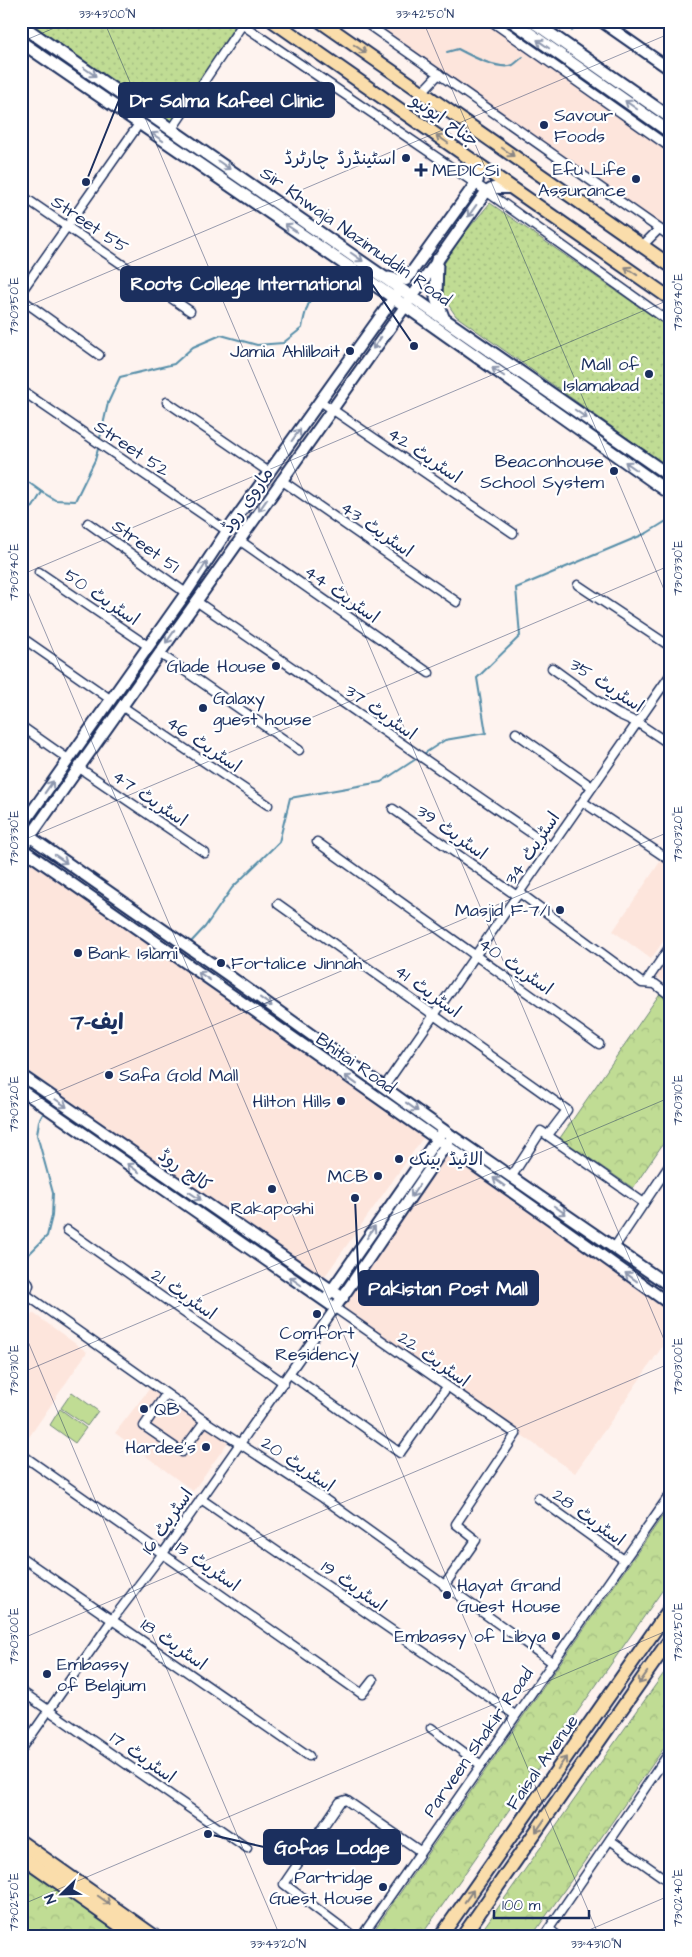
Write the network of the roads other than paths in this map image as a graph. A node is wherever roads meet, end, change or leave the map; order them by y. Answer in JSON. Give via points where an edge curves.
{"nodes":[{"id":1,"x":273,"y":21,"type":"edge"},
{"id":2,"x":320,"y":21,"type":"edge"},
{"id":3,"x":363,"y":21,"type":"edge"},
{"id":4,"x":490,"y":21,"type":"edge"},
{"id":5,"x":512,"y":21,"type":"edge"},
{"id":6,"x":601,"y":21,"type":"edge"},
{"id":7,"x":239,"y":23,"type":"edge"},
{"id":8,"x":21,"y":25,"type":"edge"},
{"id":9,"x":528,"y":26,"type":"edge"},
{"id":10,"x":21,"y":42,"type":"edge"},
{"id":11,"x":61,"y":52,"type":"junction"},
{"id":12,"x":566,"y":52,"type":"junction"},
{"id":13,"x":671,"y":54,"type":"edge"},
{"id":14,"x":54,"y":65,"type":"junction"},
{"id":15,"x":667,"y":68,"type":"edge"},
{"id":16,"x":439,"y":74,"type":"junction"},
{"id":17,"x":422,"y":92,"type":"junction"},
{"id":18,"x":671,"y":118,"type":"edge"},
{"id":19,"x":139,"y":124,"type":"junction"},
{"id":20,"x":172,"y":129,"type":"junction"},
{"id":21,"x":671,"y":133,"type":"edge"},
{"id":22,"x":671,"y":148,"type":"edge"},
{"id":23,"x":465,"y":155,"type":"junction"},
{"id":24,"x":476,"y":184,"type":"junction"},
{"id":25,"x":510,"y":188,"type":"junction"},
{"id":26,"x":486,"y":192,"type":"junction"},
{"id":27,"x":21,"y":195,"type":"edge"},
{"id":28,"x":67,"y":227,"type":"junction"},
{"id":29,"x":659,"y":228,"type":"junction"},
{"id":30,"x":671,"y":236,"type":"edge"},
{"id":31,"x":642,"y":246,"type":"junction"},
{"id":32,"x":437,"y":260,"type":"junction"},
{"id":33,"x":671,"y":266,"type":"edge"},
{"id":34,"x":383,"y":275,"type":"junction"},
{"id":35,"x":410,"y":275,"type":"junction"},
{"id":36,"x":401,"y":287,"type":"junction"},
{"id":37,"x":21,"y":292,"type":"edge"},
{"id":38,"x":412,"y":295,"type":"junction"},
{"id":39,"x":394,"y":298,"type":"junction"},
{"id":40,"x":21,"y":299,"type":"edge"},
{"id":41,"x":671,"y":299,"type":"edge"},
{"id":42,"x":404,"y":305,"type":"junction"},
{"id":43,"x":190,"y":311,"type":"dead end"},
{"id":44,"x":443,"y":317,"type":"junction"},
{"id":45,"x":671,"y":323,"type":"edge"},
{"id":46,"x":99,"y":355,"type":"dead end"},
{"id":47,"x":21,"y":390,"type":"edge"},
{"id":48,"x":320,"y":401,"type":"junction"},
{"id":49,"x":167,"y":402,"type":"dead end"},
{"id":50,"x":331,"y":409,"type":"junction"},
{"id":51,"x":269,"y":472,"type":"junction"},
{"id":52,"x":671,"y":477,"type":"edge"},
{"id":53,"x":281,"y":480,"type":"junction"},
{"id":54,"x":671,"y":494,"type":"edge"},
{"id":55,"x":88,"y":523,"type":"dead end"},
{"id":56,"x":227,"y":531,"type":"junction"},
{"id":57,"x":513,"y":533,"type":"dead end"},
{"id":58,"x":239,"y":540,"type":"junction"},
{"id":59,"x":39,"y":572,"type":"dead end"},
{"id":60,"x":578,"y":585,"type":"dead end"},
{"id":61,"x":186,"y":593,"type":"junction"},
{"id":62,"x":196,"y":601,"type":"junction"},
{"id":63,"x":457,"y":602,"type":"dead end"},
{"id":64,"x":21,"y":637,"type":"edge"},
{"id":65,"x":148,"y":646,"type":"junction"},
{"id":66,"x":671,"y":647,"type":"edge"},
{"id":67,"x":159,"y":653,"type":"junction"},
{"id":68,"x":552,"y":668,"type":"dead end"},
{"id":69,"x":429,"y":673,"type":"dead end"},
{"id":70,"x":671,"y":674,"type":"edge"},
{"id":71,"x":110,"y":699,"type":"junction"},
{"id":72,"x":123,"y":708,"type":"junction"},
{"id":73,"x":638,"y":723,"type":"junction"},
{"id":74,"x":21,"y":726,"type":"edge"},
{"id":75,"x":516,"y":733,"type":"dead end"},
{"id":76,"x":671,"y":745,"type":"edge"},
{"id":77,"x":300,"y":750,"type":"dead end"},
{"id":78,"x":68,"y":759,"type":"junction"},
{"id":79,"x":78,"y":767,"type":"junction"},
{"id":80,"x":592,"y":787,"type":"junction"},
{"id":81,"x":582,"y":802,"type":"junction"},
{"id":82,"x":268,"y":805,"type":"dead end"},
{"id":83,"x":393,"y":809,"type":"dead end"},
{"id":84,"x":21,"y":827,"type":"edge"},
{"id":85,"x":21,"y":831,"type":"edge"},
{"id":86,"x":30,"y":837,"type":"junction"},
{"id":87,"x":317,"y":842,"type":"dead end"},
{"id":88,"x":550,"y":846,"type":"junction"},
{"id":89,"x":22,"y":848,"type":"edge"},
{"id":90,"x":205,"y":854,"type":"dead end"},
{"id":91,"x":671,"y":860,"type":"edge"},
{"id":92,"x":518,"y":895,"type":"junction"},
{"id":93,"x":278,"y":904,"type":"dead end"},
{"id":94,"x":671,"y":945,"type":"edge"},
{"id":95,"x":476,"y":956,"type":"junction"},
{"id":96,"x":228,"y":975,"type":"junction"},
{"id":97,"x":646,"y":982,"type":"junction"},
{"id":98,"x":220,"y":987,"type":"junction"},
{"id":99,"x":671,"y":996,"type":"edge"},
{"id":100,"x":434,"y":1014,"type":"junction"},
{"id":101,"x":600,"y":1044,"type":"dead end"},
{"id":102,"x":21,"y":1075,"type":"edge"},
{"id":103,"x":384,"y":1087,"type":"junction"},
{"id":104,"x":21,"y":1090,"type":"edge"},
{"id":105,"x":376,"y":1098,"type":"junction"},
{"id":106,"x":548,"y":1135,"type":"junction"},
{"id":107,"x":445,"y":1137,"type":"junction"},
{"id":108,"x":671,"y":1164,"type":"edge"},
{"id":109,"x":512,"y":1176,"type":"junction"},
{"id":110,"x":644,"y":1203,"type":"junction"},
{"id":111,"x":66,"y":1230,"type":"dead end"},
{"id":112,"x":614,"y":1248,"type":"junction"},
{"id":113,"x":21,"y":1281,"type":"edge"},
{"id":114,"x":671,"y":1287,"type":"edge"},
{"id":115,"x":331,"y":1290,"type":"junction"},
{"id":116,"x":24,"y":1293,"type":"edge"},
{"id":117,"x":343,"y":1298,"type":"junction"},
{"id":118,"x":324,"y":1301,"type":"junction"},
{"id":119,"x":671,"y":1305,"type":"edge"},
{"id":120,"x":335,"y":1308,"type":"junction"},
{"id":121,"x":290,"y":1374,"type":"junction"},
{"id":122,"x":284,"y":1382,"type":"junction"},
{"id":123,"x":447,"y":1387,"type":"junction"},
{"id":124,"x":166,"y":1394,"type":"junction"},
{"id":125,"x":205,"y":1421,"type":"junction"},
{"id":126,"x":239,"y":1443,"type":"junction"},
{"id":127,"x":21,"y":1454,"type":"edge"},
{"id":128,"x":671,"y":1493,"type":"edge"},
{"id":129,"x":538,"y":1498,"type":"dead end"},
{"id":130,"x":201,"y":1499,"type":"junction"},
{"id":131,"x":164,"y":1552,"type":"junction"},
{"id":132,"x":21,"y":1557,"type":"edge"},
{"id":133,"x":624,"y":1560,"type":"junction"},
{"id":134,"x":444,"y":1586,"type":"junction"},
{"id":135,"x":671,"y":1608,"type":"edge"},
{"id":136,"x":112,"y":1620,"type":"junction"},
{"id":137,"x":671,"y":1638,"type":"edge"},
{"id":138,"x":552,"y":1662,"type":"junction"},
{"id":139,"x":372,"y":1680,"type":"dead end"},
{"id":140,"x":21,"y":1691,"type":"edge"},
{"id":141,"x":50,"y":1711,"type":"junction"},
{"id":142,"x":515,"y":1716,"type":"junction"},
{"id":143,"x":431,"y":1728,"type":"dead end"},
{"id":144,"x":21,"y":1750,"type":"edge"},
{"id":145,"x":669,"y":1755,"type":"edge"},
{"id":146,"x":309,"y":1756,"type":"dead end"},
{"id":147,"x":481,"y":1765,"type":"junction"},
{"id":148,"x":610,"y":1840,"type":"junction"},
{"id":149,"x":21,"y":1842,"type":"edge"},
{"id":150,"x":246,"y":1848,"type":"dead end"},
{"id":151,"x":420,"y":1852,"type":"junction"},
{"id":152,"x":21,"y":1856,"type":"edge"},
{"id":153,"x":671,"y":1883,"type":"edge"},
{"id":154,"x":546,"y":1932,"type":"edge"},
{"id":155,"x":135,"y":1936,"type":"edge"},
{"id":156,"x":154,"y":1936,"type":"edge"},
{"id":157,"x":353,"y":1936,"type":"edge"},
{"id":158,"x":362,"y":1936,"type":"edge"},
{"id":159,"x":441,"y":1936,"type":"edge"},
{"id":160,"x":463,"y":1936,"type":"edge"},
{"id":161,"x":558,"y":1936,"type":"edge"}],
"edges":[{"from":23,"to":1,"type":"main road","name":"جناح ایونیو","one_way":true},
{"from":2,"to":17,"type":"main road","name":"جناح ایونیو","one_way":true},
{"from":3,"to":16,"type":"street"},
{"from":4,"to":22,"type":"street"},
{"from":5,"to":9,"type":"main road"},
{"from":6,"to":15,"type":"street"},
{"from":7,"to":20,"type":"street"},
{"from":7,"to":24,"type":"street"},
{"from":8,"to":11,"type":"main road","name":"Sir Khwaja Nazimuddin Road"},
{"from":9,"to":12,"type":"main road"},
{"from":10,"to":14,"type":"main road","name":"Sir Khwaja Nazimuddin Road"},
{"from":11,"to":14,"type":"main road"},
{"from":11,"to":20,"type":"main road","name":"Sir Khwaja Nazimuddin Road","one_way":true},
{"from":12,"to":18,"type":"main road"},
{"from":21,"to":12,"type":"main road","one_way":true},
{"from":13,"to":15,"type":"street"},
{"from":14,"to":19,"type":"main road","name":"Sir Khwaja Nazimuddin Road"},
{"from":16,"to":17,"type":"street"},
{"from":16,"to":29,"type":"street"},
{"from":17,"to":31,"type":"main road","name":"جناح ایونیو","one_way":true},
{"from":19,"to":28,"type":"street"},
{"from":39,"to":19,"type":"main road","name":"Sir Khwaja Nazimuddin Road","one_way":true},
{"from":20,"to":34,"type":"main road","name":"Sir Khwaja Nazimuddin Road","one_way":true},
{"from":23,"to":24,"type":"street","via":[[479,173]]},
{"from":23,"to":25,"type":"main road","name":"جناح ایونیو"},
{"from":24,"to":26,"type":"street"},
{"from":24,"to":35,"type":"street","name":"ماروی روڈ"},
{"from":25,"to":26,"type":"street","via":[[493,188]]},
{"from":41,"to":25,"type":"main road","name":"جناح ایونیو","one_way":true},
{"from":26,"to":32,"type":"street","name":"ماروی روڈ","one_way":true},
{"from":26,"to":45,"type":"street"},
{"from":27,"to":28,"type":"street","name":"Street 55"},
{"from":28,"to":37,"type":"street"},
{"from":28,"to":43,"type":"street","name":"Street 55"},
{"from":29,"to":30,"type":"street"},
{"from":29,"to":31,"type":"street"},
{"from":31,"to":33,"type":"main road","name":"جناح ایونیو"},
{"from":32,"to":38,"type":"street","name":"ماروی روڈ"},
{"from":32,"to":44,"type":"main road","via":[[436,298]]},
{"from":34,"to":35,"type":"main road","via":[[398,280]]},
{"from":34,"to":36,"type":"main road","name":"Sir Khwaja Nazimuddin Road"},
{"from":35,"to":36,"type":"street","name":"ماروی روڈ"},
{"from":36,"to":38,"type":"main road","name":"Sir Khwaja Nazimuddin Road"},
{"from":36,"to":39,"type":"street","name":"ماروی روڈ"},
{"from":38,"to":42,"type":"street","name":"ماروی روڈ"},
{"from":38,"to":44,"type":"main road","name":"Sir Khwaja Nazimuddin Road"},
{"from":39,"to":42,"type":"main road","name":"Sir Khwaja Nazimuddin Road"},
{"from":39,"to":48,"type":"street","name":"ماروی روڈ"},
{"from":40,"to":46,"type":"street"},
{"from":42,"to":50,"type":"street","name":"ماروی روڈ","one_way":true},
{"from":54,"to":42,"type":"main road","name":"Sir Khwaja Nazimuddin Road","one_way":true},
{"from":44,"to":52,"type":"main road","name":"Sir Khwaja Nazimuddin Road","one_way":true},
{"from":47,"to":56,"type":"street","name":"Street 52"},
{"from":48,"to":50,"type":"street","name":"اسٹریٹ 42"},
{"from":51,"to":48,"type":"street","name":"ماروی روڈ","one_way":true},
{"from":49,"to":51,"type":"street"},
{"from":50,"to":53,"type":"street","name":"ماروی روڈ"},
{"from":50,"to":57,"type":"street","name":"اسٹریٹ 42"},
{"from":51,"to":53,"type":"street"},
{"from":51,"to":56,"type":"street","name":"ماروی روڈ"},
{"from":53,"to":58,"type":"street","name":"ماروی روڈ","one_way":true},
{"from":53,"to":63,"type":"street","name":"اسٹریٹ 43"},
{"from":55,"to":61,"type":"street","name":"Street 51"},
{"from":56,"to":58,"type":"street"},
{"from":61,"to":56,"type":"street","name":"ماروی روڈ","one_way":true},
{"from":58,"to":62,"type":"street","name":"ماروی روڈ"},
{"from":58,"to":69,"type":"street","name":"اسٹریٹ 44"},
{"from":59,"to":65,"type":"street","name":"اسٹریٹ 50"},
{"from":60,"to":66,"type":"street"},
{"from":61,"to":62,"type":"street"},
{"from":61,"to":65,"type":"street","name":"ماروی روڈ"},
{"from":62,"to":67,"type":"street","name":"ماروی روڈ","one_way":true},
{"from":62,"to":88,"type":"street","name":"اسٹریٹ 37"},
{"from":64,"to":71,"type":"street"},
{"from":65,"to":67,"type":"street"},
{"from":65,"to":71,"type":"street","name":"ماروی روڈ"},
{"from":67,"to":72,"type":"street","name":"ماروی روڈ"},
{"from":67,"to":77,"type":"street"},
{"from":68,"to":73,"type":"street","name":"اسٹریٹ 35","via":[[596,700]]},
{"from":70,"to":73,"type":"street","name":"اسٹریٹ 34"},
{"from":71,"to":72,"type":"street"},
{"from":71,"to":78,"type":"street","name":"ماروی روڈ"},
{"from":72,"to":79,"type":"street","name":"ماروی روڈ"},
{"from":72,"to":82,"type":"street","name":"اسٹریٹ 46"},
{"from":73,"to":76,"type":"street","name":"اسٹریٹ 35"},
{"from":73,"to":80,"type":"street","name":"اسٹریٹ 34"},
{"from":74,"to":78,"type":"street"},
{"from":75,"to":80,"type":"street"},
{"from":78,"to":79,"type":"street"},
{"from":84,"to":78,"type":"street","name":"ماروی روڈ","one_way":true},
{"from":79,"to":86,"type":"street","name":"ماروی روڈ"},
{"from":79,"to":90,"type":"street","name":"اسٹریٹ 47"},
{"from":80,"to":81,"type":"street","name":"اسٹریٹ 34"},
{"from":81,"to":88,"type":"street","name":"اسٹریٹ 34"},
{"from":81,"to":91,"type":"street"},
{"from":83,"to":92,"type":"street","name":"اسٹریٹ 39"},
{"from":85,"to":86,"type":"street","name":"Bhitai Road"},
{"from":86,"to":89,"type":"street","name":"ماروی روڈ"},
{"from":86,"to":96,"type":"street","name":"Bhitai Road","one_way":true},
{"from":87,"to":95,"type":"street","name":"اسٹریٹ 40"},
{"from":88,"to":92,"type":"street","name":"اسٹریٹ 34"},
{"from":98,"to":89,"type":"street","name":"Bhitai Road","one_way":true},
{"from":92,"to":95,"type":"street","name":"اسٹریٹ 34"},
{"from":92,"to":97,"type":"street","name":"اسٹریٹ 39","via":[[642,983]]},
{"from":93,"to":100,"type":"street","name":"اسٹریٹ 41"},
{"from":94,"to":97,"type":"street"},
{"from":95,"to":100,"type":"street","name":"اسٹریٹ 34"},
{"from":95,"to":101,"type":"street","name":"اسٹریٹ 40"},
{"from":96,"to":98,"type":"street"},
{"from":96,"to":103,"type":"street","name":"Bhitai Road","one_way":true},
{"from":97,"to":99,"type":"street","name":"اسٹریٹ 39","via":[[655,984]]},
{"from":105,"to":98,"type":"street","name":"Bhitai Road","one_way":true},
{"from":100,"to":103,"type":"street","name":"اسٹریٹ 34"},
{"from":100,"to":106,"type":"street","name":"اسٹریٹ 41","via":[[567,1110]]},
{"from":102,"to":115,"type":"street","name":"کالج روڈ","one_way":true},
{"from":103,"to":105,"type":"street"},
{"from":103,"to":107,"type":"street","name":"Bhitai Road","one_way":true},
{"from":118,"to":104,"type":"street","name":"کالج روڈ","one_way":true},
{"from":105,"to":107,"type":"street","name":"Bhitai Road"},
{"from":106,"to":109,"type":"street","via":[[541,1131]]},
{"from":106,"to":110,"type":"street"},
{"from":107,"to":109,"type":"street","name":"Bhitai Road"},
{"from":115,"to":107,"type":"street","one_way":true},
{"from":107,"to":117,"type":"street","one_way":true},
{"from":119,"to":107,"type":"street","name":"Bhitai Road","one_way":true},
{"from":108,"to":110,"type":"street"},
{"from":109,"to":112,"type":"street","name":"Bhitai Road","one_way":true},
{"from":110,"to":112,"type":"street"},
{"from":111,"to":122,"type":"street","name":"اسٹریٹ 21"},
{"from":112,"to":114,"type":"street","name":"Bhitai Road"},
{"from":113,"to":116,"type":"street","name":"اسٹریٹ 20","via":[[27,1281],[29,1285]]},
{"from":115,"to":117,"type":"street","name":"کالج روڈ"},
{"from":115,"to":118,"type":"street"},
{"from":116,"to":124,"type":"street","name":"اسٹریٹ 20"},
{"from":117,"to":120,"type":"street"},
{"from":118,"to":120,"type":"street","name":"کالج روڈ"},
{"from":120,"to":121,"type":"street","name":"اسٹریٹ 16"},
{"from":120,"to":123,"type":"street","name":"اسٹریٹ 22"},
{"from":121,"to":122,"type":"street","name":"اسٹریٹ 16"},
{"from":121,"to":123,"type":"street","via":[[400,1453]]},
{"from":122,"to":126,"type":"street","name":"اسٹریٹ 16"},
{"from":123,"to":134,"type":"street","name":"اسٹریٹ 22","via":[[516,1434],[456,1524],[476,1538],[476,1542]]},
{"from":124,"to":125,"type":"street","name":"اسٹریٹ 20"},
{"from":124,"to":125,"type":"street","via":[[144,1426],[182,1452]]},
{"from":125,"to":126,"type":"street","name":"اسٹریٹ 20"},
{"from":126,"to":130,"type":"street","name":"اسٹریٹ 16"},
{"from":126,"to":134,"type":"street","name":"اسٹریٹ 20","via":[[323,1498]]},
{"from":127,"to":131,"type":"street","name":"اسٹریٹ 13"},
{"from":128,"to":133,"type":"street","name":"Parveen Shakir Road"},
{"from":129,"to":133,"type":"street","name":"اسٹریٹ 28"},
{"from":130,"to":131,"type":"street","name":"اسٹریٹ 16"},
{"from":130,"to":142,"type":"street","name":"اسٹریٹ 19"},
{"from":131,"to":136,"type":"street","name":"اسٹریٹ 16"},
{"from":131,"to":139,"type":"street","name":"اسٹریٹ 13","via":[[362,1694]]},
{"from":132,"to":136,"type":"street","name":"اسٹریٹ 18"},
{"from":133,"to":138,"type":"street","name":"Parveen Shakir Road"},
{"from":134,"to":138,"type":"street","name":"اسٹریٹ 20"},
{"from":159,"to":135,"type":"main road","name":"Faisal Avenue","one_way":true},
{"from":136,"to":141,"type":"street","name":"اسٹریٹ 16"},
{"from":136,"to":146,"type":"street","name":"اسٹریٹ 18"},
{"from":137,"to":160,"type":"main road","name":"Faisal Avenue","one_way":true},
{"from":138,"to":142,"type":"street","name":"Parveen Shakir Road"},
{"from":140,"to":141,"type":"street","name":"اسٹریٹ 17"},
{"from":141,"to":144,"type":"street","name":"اسٹریٹ 16"},
{"from":141,"to":150,"type":"street","name":"اسٹریٹ 17"},
{"from":142,"to":147,"type":"street","name":"Parveen Shakir Road"},
{"from":143,"to":147,"type":"street"},
{"from":145,"to":148,"type":"street"},
{"from":147,"to":151,"type":"street","name":"Parveen Shakir Road"},
{"from":148,"to":153,"type":"street"},
{"from":148,"to":154,"type":"street"},
{"from":149,"to":156,"type":"main road","one_way":true},
{"from":151,"to":157,"type":"street","via":[[343,1800],[284,1884]]},
{"from":151,"to":158,"type":"street","name":"Parveen Shakir Road"},
{"from":152,"to":155,"type":"main road"},
{"from":154,"to":161,"type":"street"}]}
